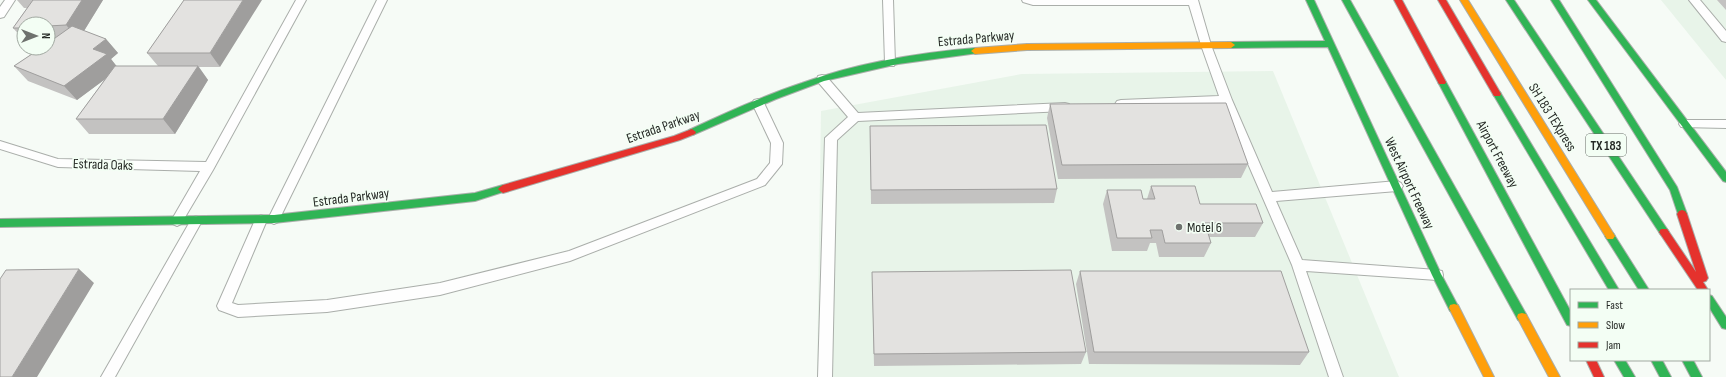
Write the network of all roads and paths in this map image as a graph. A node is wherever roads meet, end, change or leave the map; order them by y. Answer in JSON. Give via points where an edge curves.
{"nodes":[{"id":1,"x":10,"y":0,"type":"edge"},
{"id":2,"x":301,"y":0,"type":"edge"},
{"id":3,"x":382,"y":0,"type":"edge"},
{"id":4,"x":888,"y":0,"type":"edge"},
{"id":5,"x":1026,"y":0,"type":"edge"},
{"id":6,"x":1310,"y":0,"type":"edge"},
{"id":7,"x":1346,"y":0,"type":"edge"},
{"id":8,"x":1398,"y":0,"type":"edge"},
{"id":9,"x":1442,"y":0,"type":"edge"},
{"id":10,"x":1464,"y":0,"type":"edge"},
{"id":11,"x":1510,"y":0,"type":"edge"},
{"id":12,"x":1555,"y":0,"type":"edge"},
{"id":13,"x":1592,"y":0,"type":"edge"},
{"id":14,"x":1694,"y":0,"type":"edge"},
{"id":15,"x":1193,"y":1,"type":"edge"},
{"id":16,"x":0,"y":15,"type":"edge"},
{"id":17,"x":1726,"y":38,"type":"edge"},
{"id":18,"x":1330,"y":44,"type":"junction"},
{"id":19,"x":1206,"y":45,"type":"junction"},
{"id":20,"x":890,"y":62,"type":"junction"},
{"id":21,"x":822,"y":80,"type":"junction"},
{"id":22,"x":1226,"y":100,"type":"junction"},
{"id":23,"x":758,"y":103,"type":"junction"},
{"id":24,"x":1109,"y":105,"type":"edge"},
{"id":25,"x":1078,"y":106,"type":"edge"},
{"id":26,"x":855,"y":117,"type":"junction"},
{"id":27,"x":1685,"y":124,"type":"junction"},
{"id":28,"x":1726,"y":124,"type":"edge"},
{"id":29,"x":0,"y":145,"type":"edge"},
{"id":30,"x":209,"y":167,"type":"junction"},
{"id":31,"x":1492,"y":172,"type":"junction"},
{"id":32,"x":1726,"y":179,"type":"edge"},
{"id":33,"x":1397,"y":186,"type":"junction"},
{"id":34,"x":1268,"y":196,"type":"junction"},
{"id":35,"x":268,"y":220,"type":"junction"},
{"id":36,"x":177,"y":221,"type":"junction"},
{"id":37,"x":196,"y":221,"type":"junction"},
{"id":38,"x":0,"y":223,"type":"edge"},
{"id":39,"x":1536,"y":238,"type":"dead end"},
{"id":40,"x":1298,"y":265,"type":"junction"},
{"id":41,"x":1438,"y":275,"type":"junction"},
{"id":42,"x":1613,"y":289,"type":"edge"},
{"id":43,"x":1643,"y":289,"type":"edge"},
{"id":44,"x":1702,"y":289,"type":"edge"},
{"id":45,"x":1707,"y":289,"type":"edge"},
{"id":46,"x":1710,"y":299,"type":"edge"},
{"id":47,"x":1570,"y":320,"type":"edge"},
{"id":48,"x":1726,"y":325,"type":"edge"},
{"id":49,"x":1592,"y":361,"type":"edge"},
{"id":50,"x":1620,"y":361,"type":"edge"},
{"id":51,"x":1657,"y":361,"type":"edge"},
{"id":52,"x":1688,"y":361,"type":"edge"},
{"id":53,"x":108,"y":377,"type":"edge"},
{"id":54,"x":825,"y":377,"type":"edge"},
{"id":55,"x":1336,"y":377,"type":"edge"},
{"id":56,"x":1489,"y":377,"type":"edge"},
{"id":57,"x":1555,"y":377,"type":"edge"},
{"id":58,"x":1600,"y":377,"type":"edge"},
{"id":59,"x":1630,"y":377,"type":"edge"},
{"id":60,"x":1666,"y":377,"type":"edge"},
{"id":61,"x":1698,"y":377,"type":"edge"}],
"edges":[{"from":1,"to":16,"type":"lane"},
{"from":2,"to":30,"type":"lane"},
{"from":3,"to":35,"type":"lane"},
{"from":4,"to":20,"type":"lane"},
{"from":5,"to":15,"type":"lane"},
{"from":6,"to":18,"type":"main road","name":"West Airport Freeway"},
{"from":7,"to":57,"type":"main road"},
{"from":8,"to":31,"type":"main road","name":"Airport Freeway"},
{"from":9,"to":42,"type":"main road"},
{"from":10,"to":43,"type":"main road","name":"SH 183 TEXpress"},
{"from":11,"to":44,"type":"main road","number":"TX 183"},
{"from":12,"to":45,"type":"main road","via":[[1674,189]]},
{"from":13,"to":27,"type":"main road"},
{"from":14,"to":17,"type":"lane"},
{"from":15,"to":19,"type":"lane"},
{"from":18,"to":19,"type":"main road","name":"Estrada Parkway"},
{"from":18,"to":33,"type":"main road","name":"West Airport Freeway"},
{"from":19,"to":20,"type":"main road","name":"Estrada Parkway","via":[[991,49]]},
{"from":19,"to":22,"type":"lane"},
{"from":20,"to":21,"type":"main road","name":"Estrada Parkway"},
{"from":21,"to":23,"type":"main road","name":"Estrada Parkway"},
{"from":21,"to":26,"type":"lane"},
{"from":22,"to":24,"type":"lane"},
{"from":22,"to":34,"type":"lane"},
{"from":23,"to":35,"type":"main road","name":"Estrada Parkway","via":[[677,138],[475,196]]},
{"from":23,"to":35,"type":"lane","via":[[777,143],[776,164],[761,182],[570,256],[440,289],[327,306],[238,311],[224,306]]},
{"from":25,"to":26,"type":"lane"},
{"from":26,"to":54,"type":"lane","via":[[831,138]]},
{"from":27,"to":28,"type":"lane"},
{"from":27,"to":32,"type":"main road"},
{"from":29,"to":30,"type":"lane","name":"Estrada Oaks","via":[[58,163]]},
{"from":30,"to":36,"type":"lane"},
{"from":31,"to":39,"type":"main road"},
{"from":31,"to":47,"type":"main road","name":"Airport Freeway"},
{"from":33,"to":34,"type":"lane"},
{"from":33,"to":41,"type":"main road","name":"West Airport Freeway"},
{"from":34,"to":40,"type":"lane"},
{"from":35,"to":37,"type":"main road","name":"Estrada Parkway"},
{"from":36,"to":37,"type":"main road","name":"Estrada Parkway"},
{"from":36,"to":38,"type":"main road","name":"Estrada Parkway"},
{"from":37,"to":53,"type":"lane"},
{"from":40,"to":41,"type":"lane"},
{"from":40,"to":55,"type":"lane"},
{"from":41,"to":56,"type":"main road","name":"West Airport Freeway"},
{"from":46,"to":48,"type":"main road"},
{"from":49,"to":58,"type":"main road"},
{"from":50,"to":59,"type":"main road"},
{"from":51,"to":60,"type":"main road"},
{"from":52,"to":61,"type":"main road"}]}
